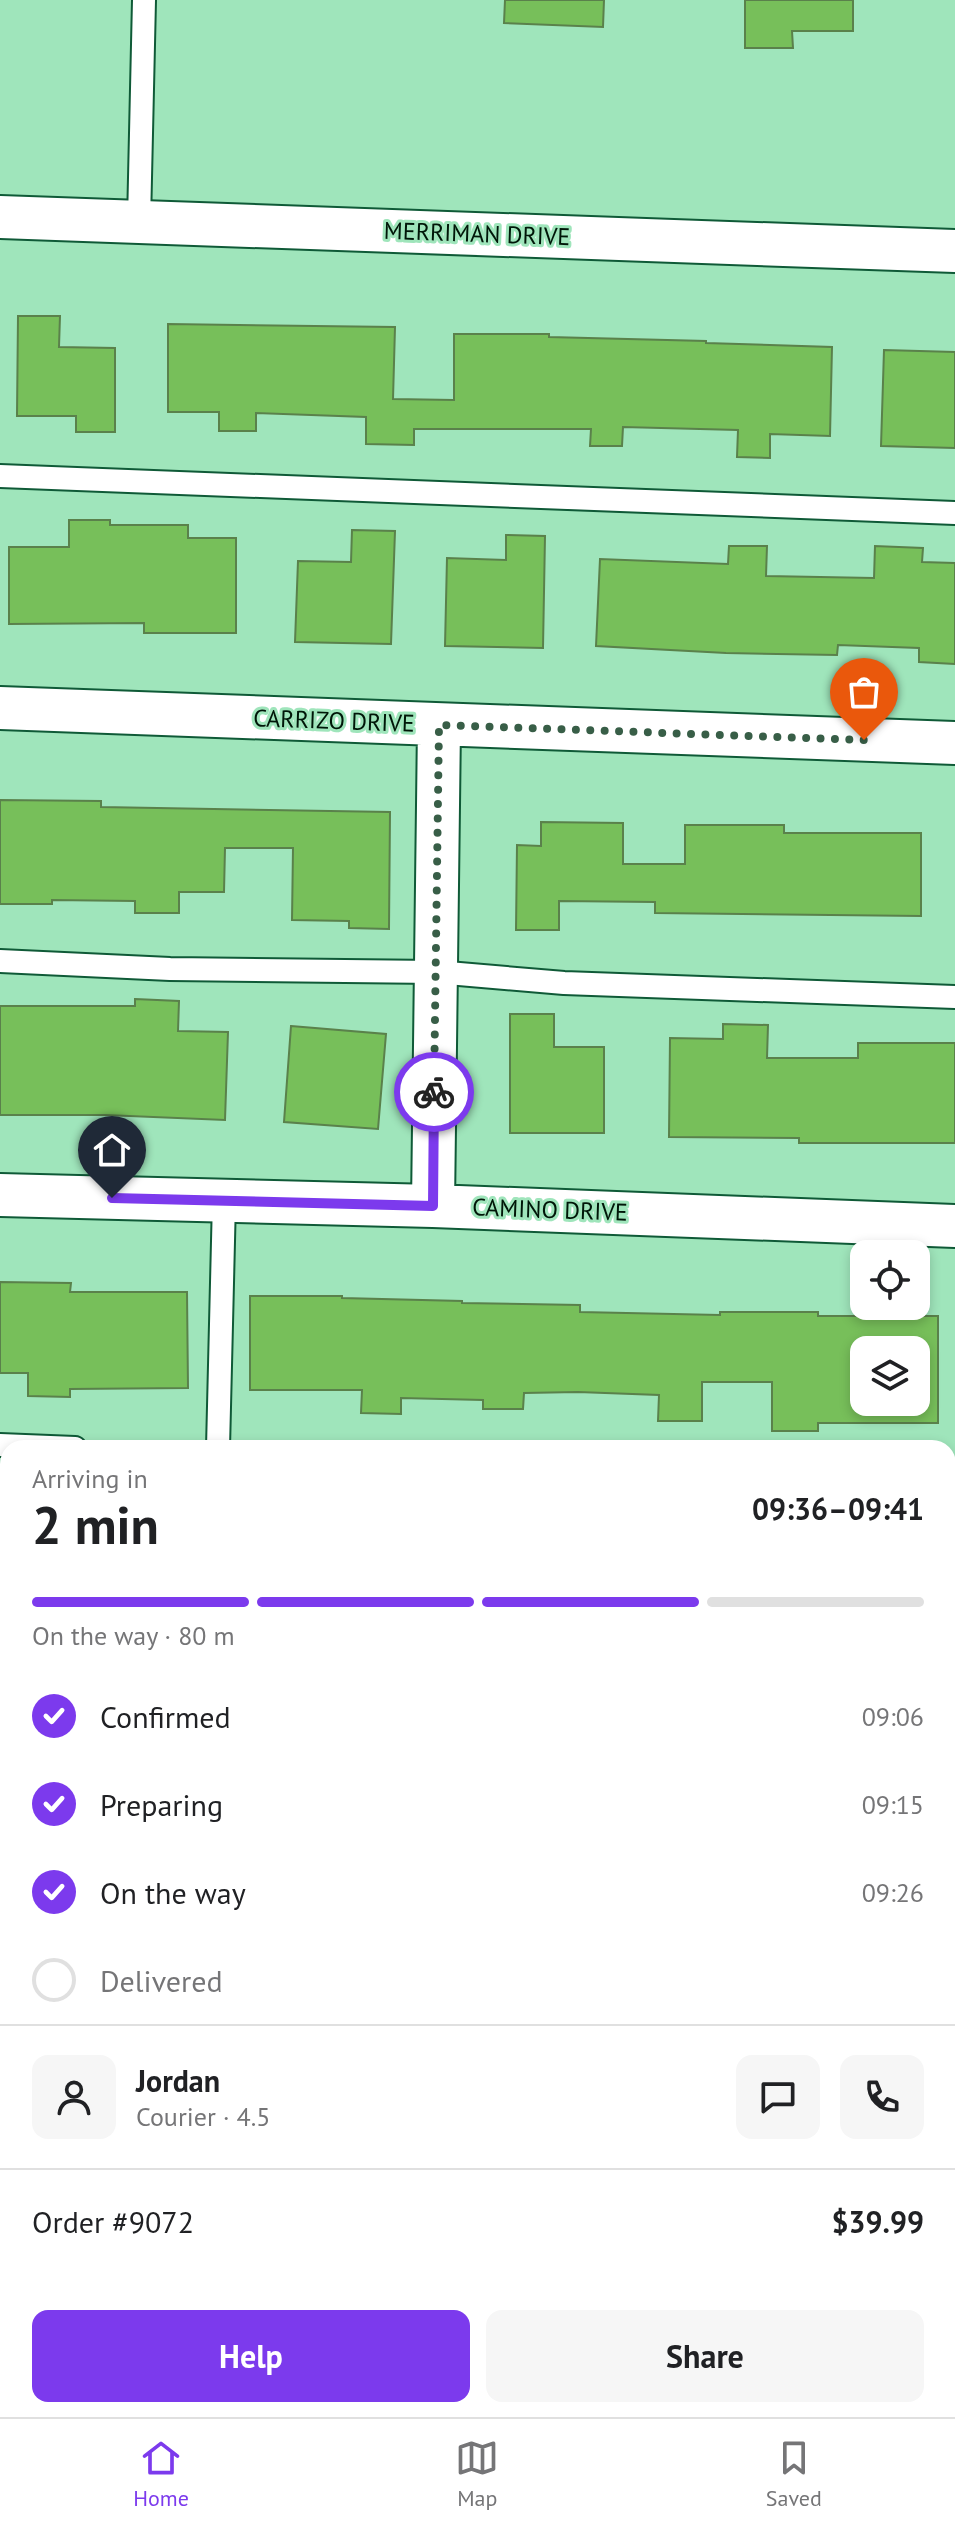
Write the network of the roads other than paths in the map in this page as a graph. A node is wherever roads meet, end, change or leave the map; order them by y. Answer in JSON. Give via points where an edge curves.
{"nodes":[{"id":1,"x":144,"y":0,"type":"edge"},
{"id":2,"x":0,"y":217,"type":"edge"},
{"id":3,"x":139,"y":222,"type":"junction"},
{"id":4,"x":955,"y":251,"type":"edge"},
{"id":5,"x":0,"y":476,"type":"edge"},
{"id":6,"x":955,"y":513,"type":"edge"},
{"id":7,"x":0,"y":708,"type":"edge"},
{"id":8,"x":439,"y":725,"type":"junction"},
{"id":9,"x":955,"y":743,"type":"edge"},
{"id":10,"x":0,"y":961,"type":"edge"},
{"id":11,"x":436,"y":972,"type":"junction"},
{"id":12,"x":955,"y":997,"type":"edge"},
{"id":13,"x":0,"y":1195,"type":"edge"},
{"id":14,"x":224,"y":1200,"type":"junction"},
{"id":15,"x":433,"y":1206,"type":"junction"},
{"id":16,"x":955,"y":1226,"type":"edge"},
{"id":17,"x":218,"y":1440,"type":"edge"}],
"edges":[{"from":1,"to":3,"type":"lane"},
{"from":2,"to":3,"type":"street","name":"MERRIMAN DRIVE"},
{"from":3,"to":4,"type":"street","name":"MERRIMAN DRIVE"},
{"from":5,"to":6,"type":"lane"},
{"from":7,"to":8,"type":"street","name":"CARRIZO DRIVE"},
{"from":8,"to":9,"type":"street","name":"CARRIZO DRIVE"},
{"from":8,"to":11,"type":"street"},
{"from":10,"to":11,"type":"lane"},
{"from":11,"to":12,"type":"lane","via":[[564,983]]},
{"from":11,"to":15,"type":"street"},
{"from":13,"to":14,"type":"street","name":"CAMINO DRIVE"},
{"from":14,"to":15,"type":"street","name":"CAMINO DRIVE"},
{"from":14,"to":17,"type":"lane"},
{"from":15,"to":16,"type":"street","name":"CAMINO DRIVE"}]}
